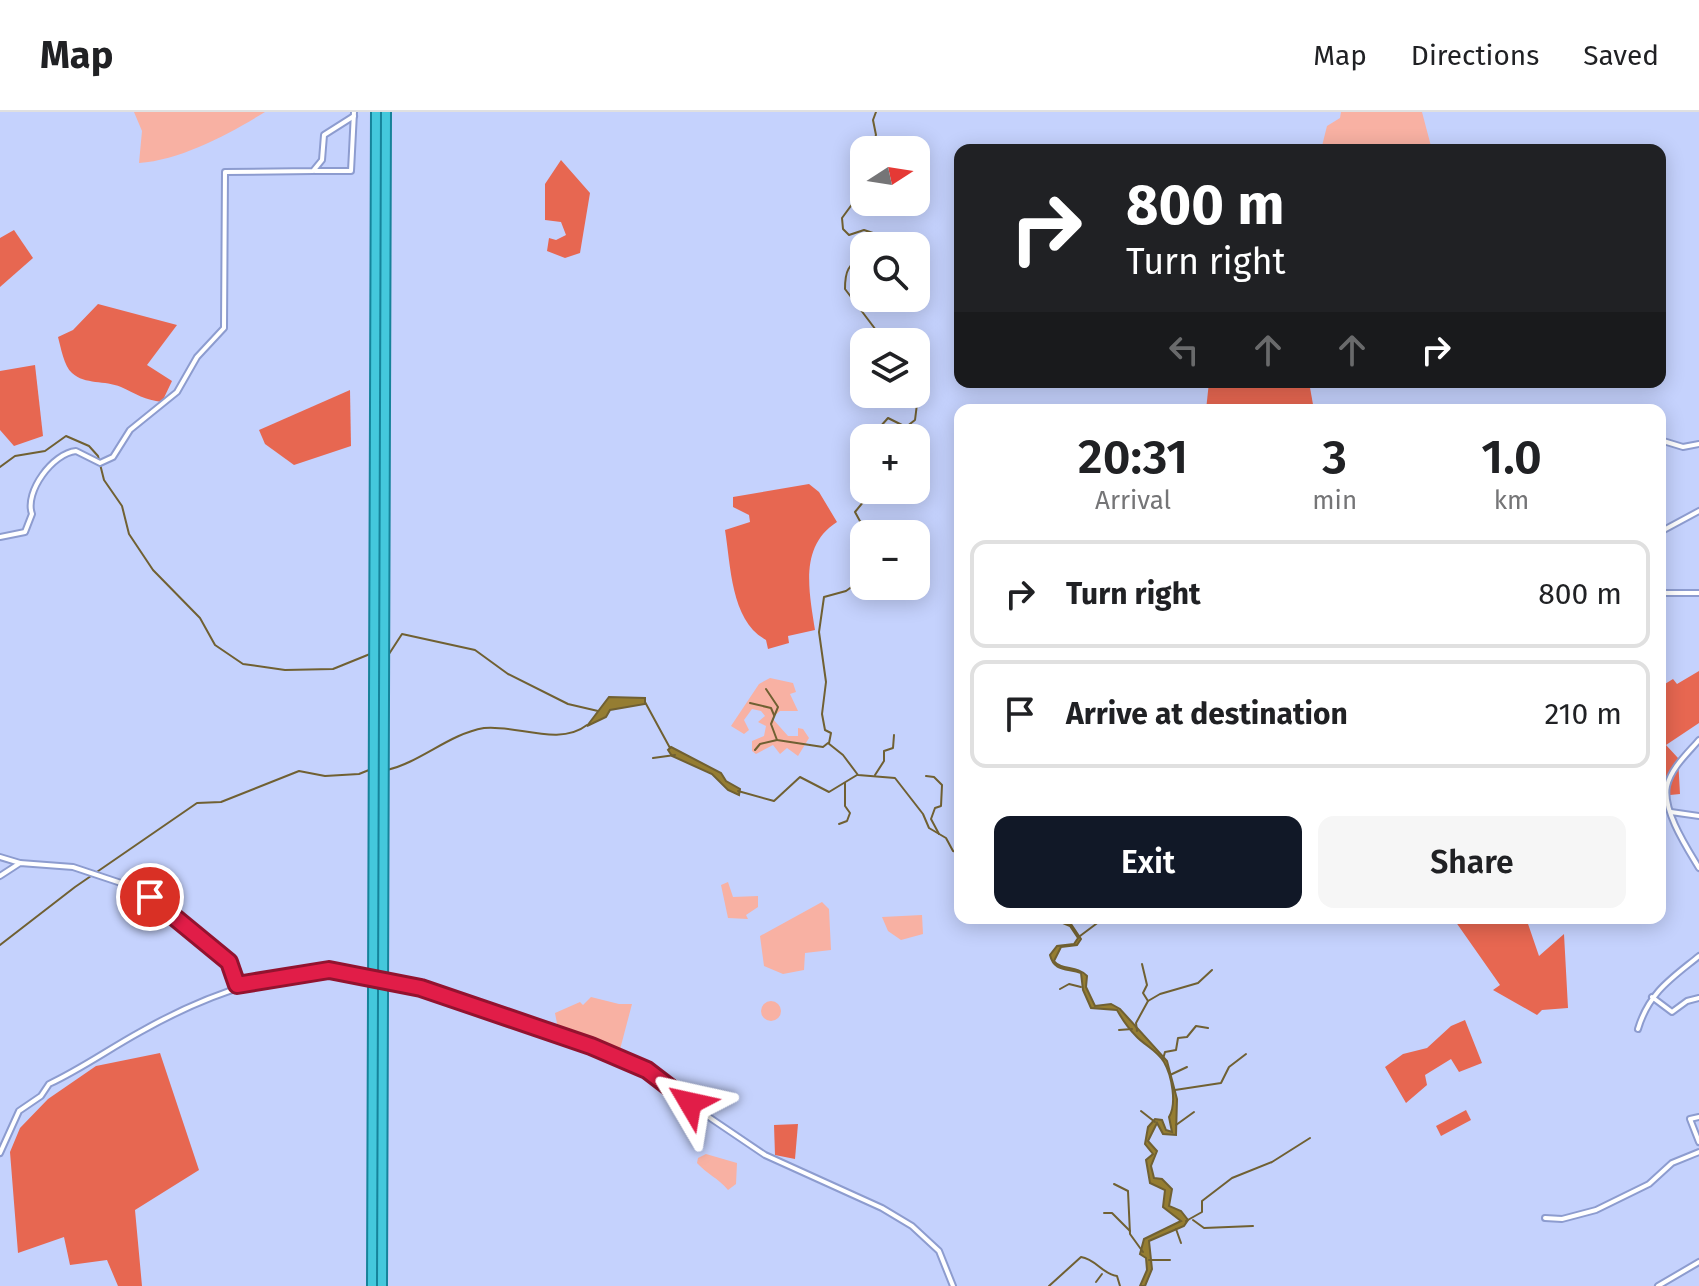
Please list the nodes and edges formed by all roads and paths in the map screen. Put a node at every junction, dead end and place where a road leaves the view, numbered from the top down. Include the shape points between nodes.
1 (376, 112) edge
2 (386, 112) edge
3 (354, 114) edge
4 (313, 171) junction
5 (1666, 442) edge
6 (1699, 444) edge
7 (1699, 511) edge
8 (1666, 529) edge
9 (0, 537) edge
10 (1666, 593) edge
11 (1699, 593) edge
12 (1699, 740) edge
13 (1671, 812) junction
14 (1699, 816) edge
15 (0, 857) edge
16 (20, 863) junction
17 (1699, 868) edge
18 (0, 876) edge
19 (1699, 956) edge
20 (372, 977) junction
21 (237, 985) junction
22 (1652, 997) junction
23 (1699, 998) edge
24 (1638, 1029) dead end
25 (1699, 1117) edge
26 (1699, 1142) edge
27 (1699, 1152) edge
28 (0, 1153) edge
29 (1545, 1218) dead end
30 (1699, 1262) edge
31 (372, 1286) edge
32 (382, 1286) edge
33 (953, 1286) edge
34 (1658, 1286) edge

1 - 20 highway
2 - 32 highway
3 - 4 street via 324,135 322,160
3 - 4 street via 351,171
4 - 9 street via 225,172 224,328 197,357 177,392 130,430 113,457 100,463 76,451 57,458 31,491 32,514 25,532
5 - 6 street via 1683,447
7 - 8 street
10 - 11 street
12 - 13 street via 1667,787
13 - 14 street
13 - 17 street
15 - 16 street
16 - 18 street
16 - 21 street via 84,869 150,897 229,962
19 - 22 street via 1675,971
20 - 21 street via 329,970
20 - 31 highway
20 - 33 street via 559,1034 647,1070 765,1155 912,1226 939,1251
21 - 28 street via 206,1003 180,1010 49,1084 19,1111
22 - 23 street via 1672,1012
22 - 24 street
25 - 26 street via 1690,1119
27 - 29 street via 1596,1210
30 - 34 street

